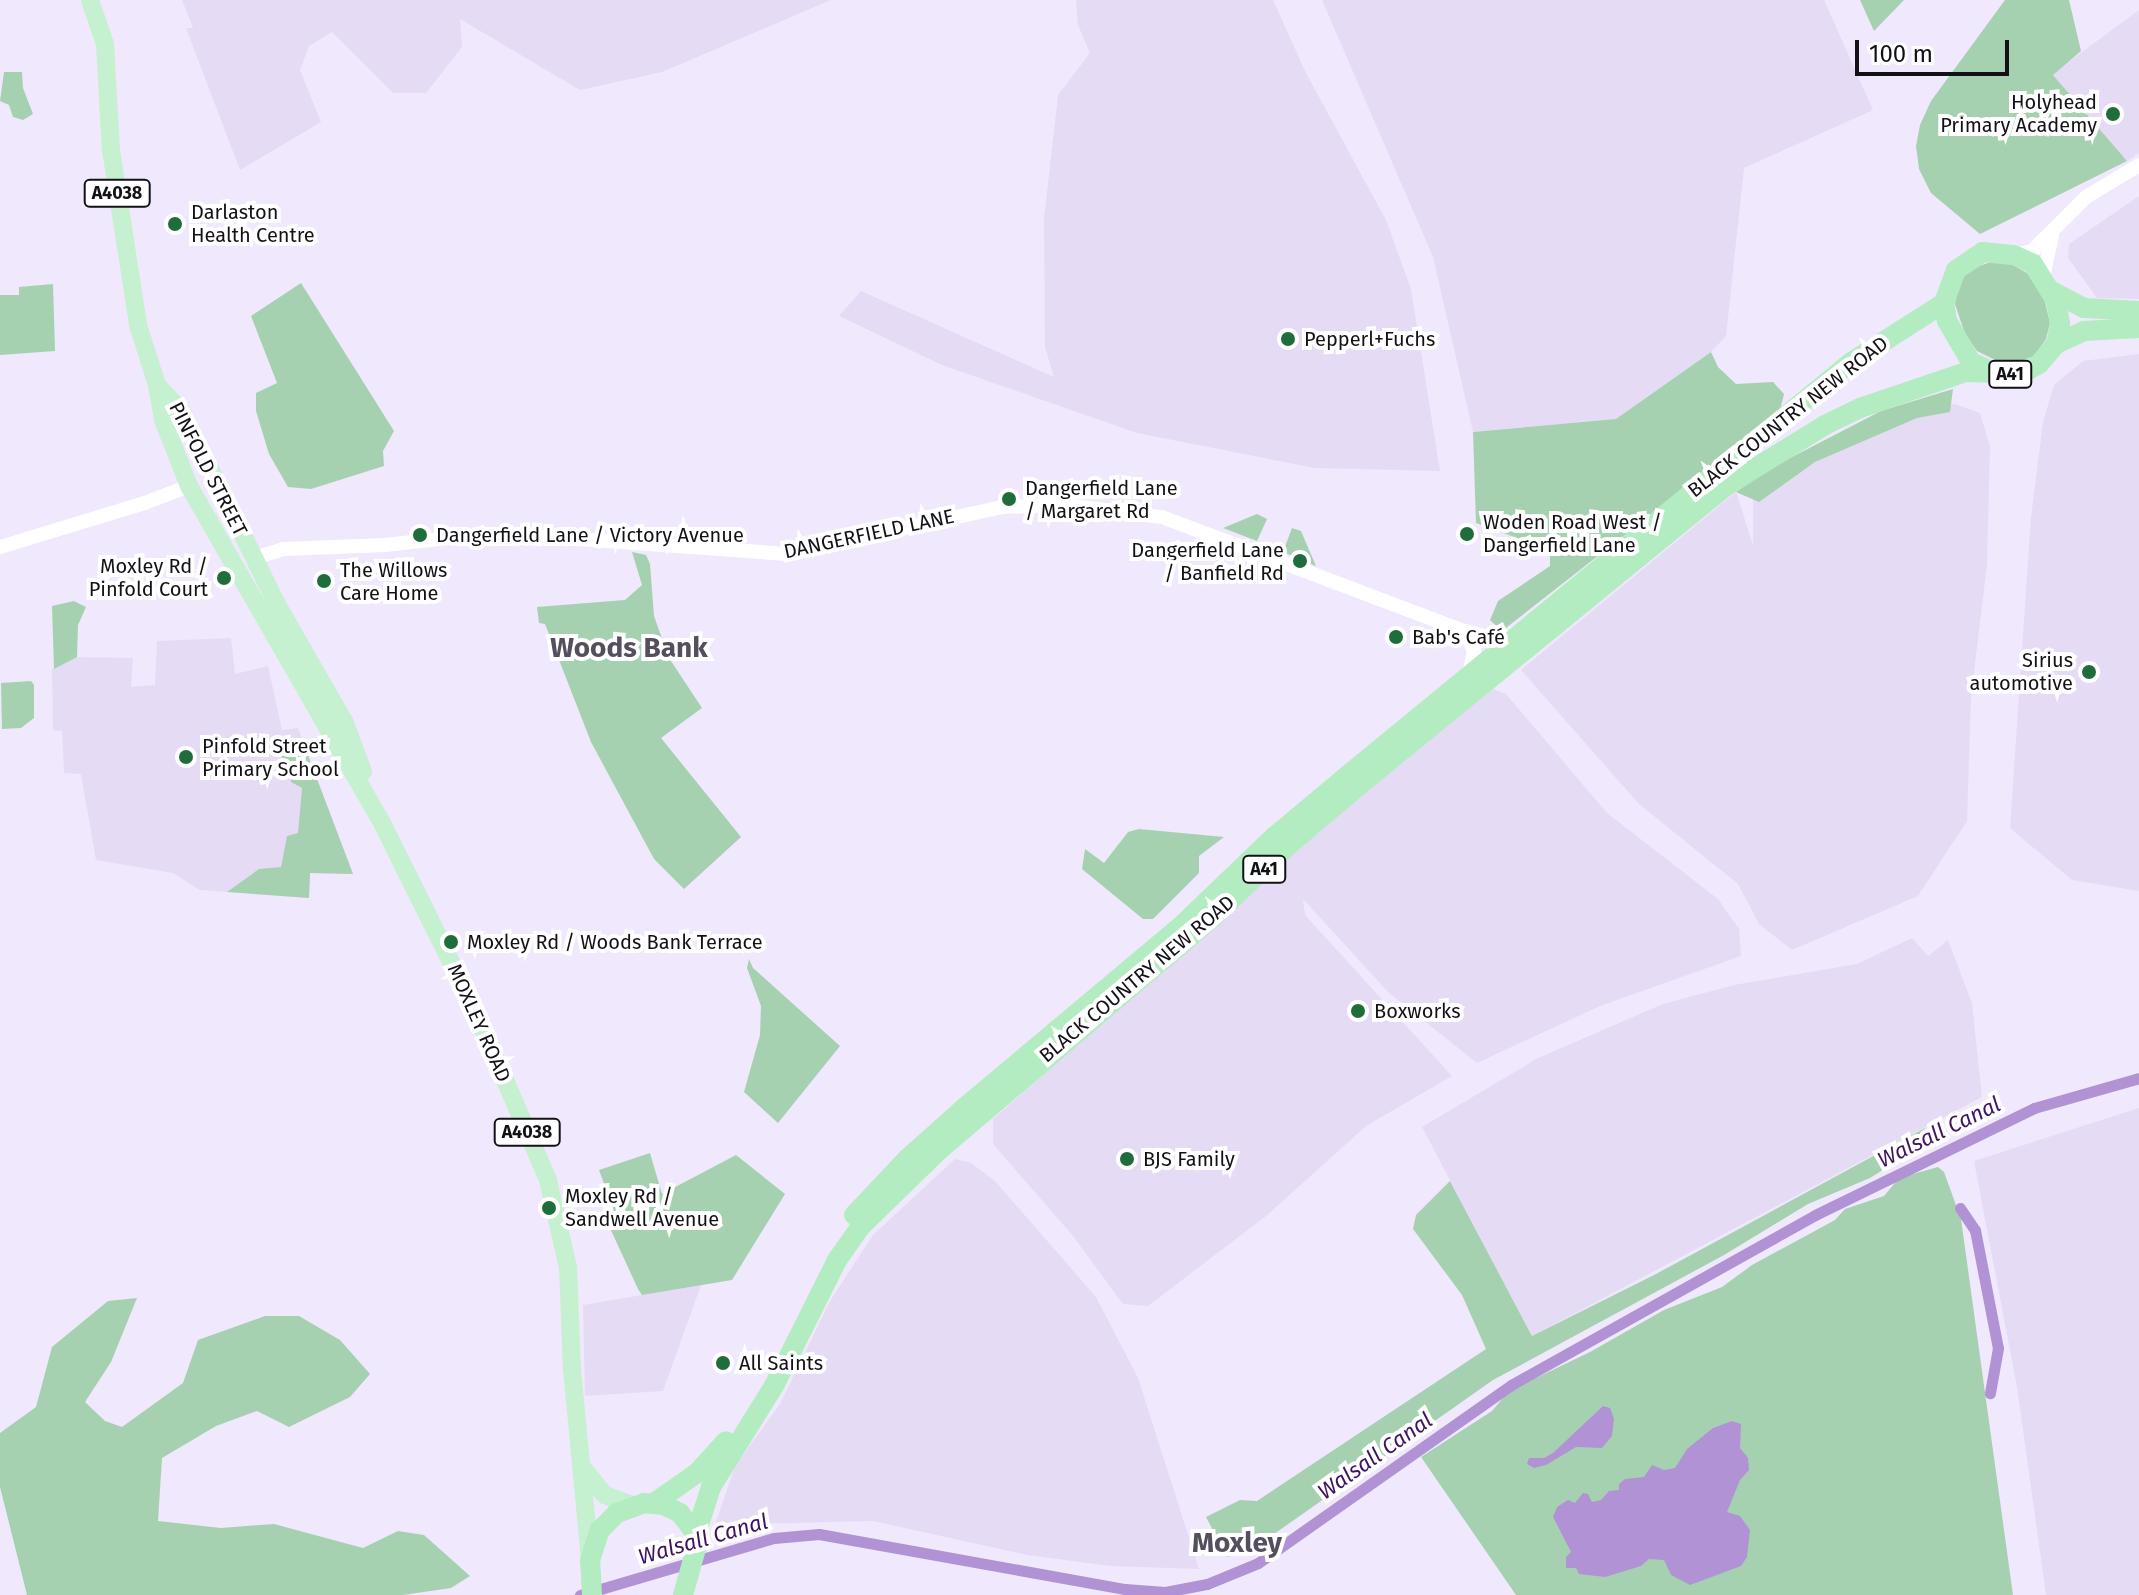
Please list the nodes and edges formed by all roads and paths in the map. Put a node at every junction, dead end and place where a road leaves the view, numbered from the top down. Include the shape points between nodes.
1 (90, 0) edge
2 (2139, 165) edge
3 (2062, 221) junction
4 (2014, 255) junction
5 (2047, 284) junction
6 (1944, 303) junction
7 (2139, 311) edge
8 (2139, 328) edge
9 (2056, 344) junction
10 (1989, 373) junction
11 (164, 391) junction
12 (201, 482) junction
13 (0, 547) edge
14 (246, 562) junction
15 (1464, 631) junction
16 (1509, 642) junction
17 (1469, 676) junction
18 (383, 825) junction
19 (580, 1464) junction
20 (654, 1503) junction
21 (632, 1505) junction
22 (696, 1540) junction
23 (591, 1577) edge
24 (684, 1589) edge

1 - 11 main road, PINFOLD STREET / A4038 via 105,44 113,170 138,325
2 - 3 street
3 - 4 street via 2032,251
3 - 5 street via 2046,251
4 - 5 highway via 2033,264
4 - 6 highway via 1974,256 1956,270
5 - 7 highway via 2084,308
5 - 9 highway, A41 via 2060,312
6 - 10 highway, A41 via 1964,354
6 - 16 highway, BLACK COUNTRY NEW ROAD / A41 via 1850,363
8 - 9 highway, A41 via 2084,331
9 - 10 highway, A41 via 2028,370
10 - 22 highway, BLACK COUNTRY NEW ROAD / A41 via 1966,372 1860,408 1726,486 1357,787 937,1152 861,1226 837,1260 775,1384 711,1487
11 - 12 main road, PINFOLD STREET / A4038
11 - 12 main road, PINFOLD STREET / A4038 via 163,420
12 - 13 street
12 - 14 main road, PINFOLD STREET / A4038
12 - 14 main road, PINFOLD STREET / A4038
14 - 15 street, DANGERFIELD LANE via 284,549 467,536 787,554 972,513 1065,505 1162,517
14 - 18 main road, MOXLEY ROAD / A4038 via 269,626
14 - 18 main road, MOXLEY ROAD / A4038 via 345,723
15 - 16 street, DANGERFIELD LANE
15 - 17 street via 1474,651
16 - 17 highway, BLACK COUNTRY NEW ROAD / A41
17 - 20 highway, BLACK COUNTRY NEW ROAD / A41 via 1275,836 1181,926 1049,1034 878,1188 826,1254 752,1402 727,1440 697,1473
18 - 19 main road, MOXLEY ROAD / A4038 via 470,999 548,1180 568,1267
19 - 21 main road via 605,1495
19 - 23 main road, MOXLEY ROAD / A4038
20 - 21 highway, A41
20 - 22 highway via 680,1513
21 - 23 highway via 600,1530
22 - 24 highway, A41

